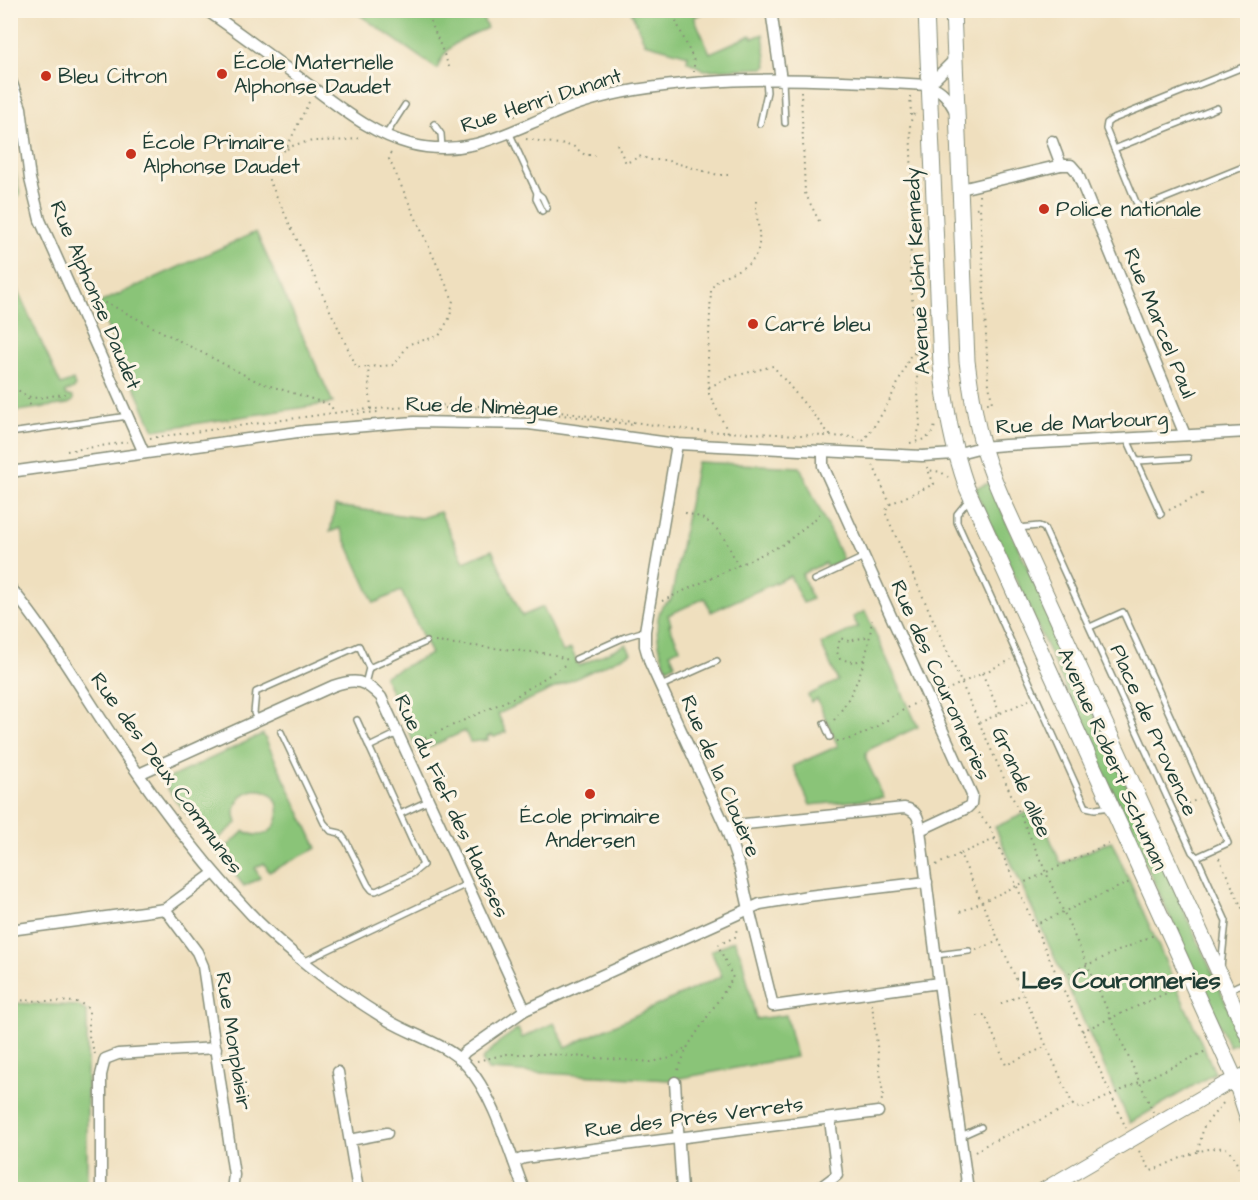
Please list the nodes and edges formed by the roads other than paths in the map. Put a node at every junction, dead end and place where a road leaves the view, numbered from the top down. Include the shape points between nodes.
1 (206, 10) edge
2 (771, 10) edge
3 (926, 10) edge
4 (953, 10) edge
5 (955, 59) junction
6 (1248, 65) edge
7 (10, 78) edge
8 (766, 80) junction
9 (782, 80) junction
10 (929, 85) junction
11 (405, 105) dead end
12 (1217, 108) dead end
13 (958, 116) junction
14 (785, 123) dead end
15 (434, 124) dead end
16 (760, 124) dead end
17 (510, 134) junction
18 (386, 136) junction
19 (1052, 141) dead end
20 (442, 147) junction
21 (1114, 149) junction
22 (1061, 165) junction
23 (1248, 165) edge
24 (961, 189) junction
25 (544, 210) dead end
26 (128, 417) junction
27 (1248, 432) edge
28 (10, 434) edge
29 (1185, 435) junction
30 (1127, 439) junction
31 (677, 444) junction
32 (982, 447) junction
33 (824, 451) junction
34 (144, 453) junction
35 (955, 454) junction
36 (1188, 458) dead end
37 (1138, 461) junction
38 (10, 472) edge
39 (971, 497) junction
40 (1161, 514) road end
41 (1016, 528) junction
42 (864, 557) junction
43 (815, 580) dead end
44 (10, 587) edge
45 (1090, 627) junction
46 (645, 631) junction
47 (426, 642) road end
48 (576, 659) dead end
49 (717, 660) dead end
50 (369, 668) junction
51 (365, 684) junction
52 (661, 686) junction
53 (357, 720) dead end
54 (257, 721) junction
55 (825, 726) road end
56 (280, 732) dead end
57 (398, 733) junction
58 (830, 737) road end
59 (369, 747) junction
60 (139, 774) junction
61 (429, 801) junction
62 (1111, 807) junction
63 (400, 814) junction
64 (726, 828) junction
65 (920, 830) junction
66 (1197, 857) junction
67 (214, 873) junction
68 (927, 882) junction
69 (468, 884) junction
70 (165, 909) junction
71 (749, 909) junction
72 (10, 930) edge
73 (969, 951) dead end
74 (936, 955) junction
75 (304, 962) junction
76 (1220, 974) junction
77 (1245, 982) edge
78 (939, 983) junction
79 (1227, 990) junction
80 (525, 1010) junction
81 (1248, 1036) edge
82 (216, 1048) junction
83 (462, 1056) junction
84 (338, 1072) dead end
85 (675, 1082) road end
86 (1237, 1084) edge
87 (1248, 1103) edge
88 (878, 1112) road end
89 (1248, 1119) edge
90 (830, 1120) junction
91 (981, 1127) dead end
92 (387, 1133) dead end
93 (966, 1134) junction
94 (678, 1138) junction
95 (350, 1140) junction
96 (514, 1162) junction
97 (101, 1190) edge
98 (232, 1190) edge
99 (358, 1190) edge
100 (524, 1190) edge
101 (682, 1190) edge
102 (817, 1190) edge
103 (968, 1190) edge
104 (1044, 1190) edge

1 - 18 street, Rue Henri Dunant via 353,118
2 - 9 street
3 - 10 main road, Avenue John Kennedy
4 - 5 main road
5 - 10 street
5 - 13 main road
6 - 21 lane via 1111,120 1106,129
7 - 26 street, Rue Alphonse Daudet via 21,108 40,220
8 - 9 street, Rue Henri Dunant
8 - 16 lane
8 - 17 street, Rue Henri Dunant via 609,95 553,113
9 - 10 street, Rue Henri Dunant
9 - 14 lane
10 - 13 street via 947,96
10 - 35 main road, Avenue John Kennedy via 941,365
11 - 18 lane
12 - 21 lane
13 - 24 main road
15 - 20 lane via 441,134
17 - 20 street, Rue Henri Dunant via 476,145
17 - 25 lane
18 - 20 street, Rue Henri Dunant via 413,145
19 - 22 street
21 - 23 lane via 1140,207
22 - 24 street
22 - 29 street, Rue Marcel Paul via 1071,165 1077,172
24 - 32 main road via 967,361
26 - 28 lane
26 - 34 street, Rue Alphonse Daudet
27 - 29 street, Rue de Marbourg
29 - 30 street, Rue de Marbourg
30 - 32 street, Rue de Marbourg
30 - 37 lane
31 - 33 street, Rue de Nimègue
31 - 34 street, Rue de Nimègue via 529,424 437,422 305,431
31 - 46 street, Rue de la Clouère
32 - 35 street, Rue de Marbourg
32 - 41 main road, Avenue Robert Schuman
33 - 35 street, Rue de Nimègue
33 - 42 street, Rue des Couronneries via 823,466
34 - 38 street, Rue de Nimègue
35 - 39 main road, Avenue Robert Schuman
36 - 37 lane
37 - 40 lane
39 - 62 main road, Avenue Robert Schuman
39 - 62 lane via 957,514 957,522 1036,697 1086,807
41 - 45 lane, Place de Provence via 1044,528
41 - 76 main road, Avenue Robert Schuman
42 - 43 lane
42 - 65 street, Rue des Couronneries via 972,795 971,804 962,812
44 - 60 street, Rue des Deux Communes
45 - 66 lane, Place de Provence
45 - 66 lane via 1123,612 1228,843
46 - 48 lane
46 - 52 street, Rue de la Clouère via 645,646
47 - 50 lane
49 - 52 lane
50 - 51 lane
50 - 54 lane via 359,646 256,692
51 - 54 street, Rue du Fief des Hausses via 344,682
51 - 57 street, Rue du Fief des Hausses via 381,697
52 - 64 street, Rue de la Clouère
53 - 59 lane
54 - 60 street, Rue du Fief des Hausses
55 - 58 lane
56 - 63 lane via 324,823 346,841 372,890 412,874 423,865
57 - 59 lane
57 - 61 street, Rue du Fief des Hausses
59 - 63 lane
60 - 67 street, Rue des Deux Communes
61 - 63 lane
61 - 69 street, Rue du Fief des Hausses
62 - 86 main road, Avenue Robert Schuman
64 - 65 street via 904,808 916,814
64 - 71 street, Rue de la Clouère
65 - 68 street
66 - 76 lane, Place de Provence via 1226,921
67 - 70 street
67 - 75 street, Rue des Deux Communes via 265,929
68 - 71 street via 808,896
68 - 74 street
69 - 75 lane
69 - 80 street, Rue du Fief des Hausses
70 - 72 street
70 - 82 street, Rue Monplaisir via 201,959
71 - 78 street, Rue de la Clouère via 773,1006
71 - 80 street
73 - 74 lane
74 - 78 street
75 - 83 street, Rue des Deux Communes via 393,1023
76 - 79 main road, Avenue Robert Schuman
77 - 79 lane
78 - 93 street
79 - 81 main road, Avenue Robert Schuman
80 - 83 street
82 - 97 street via 118,1054 104,1062
82 - 98 street, Rue Monplaisir via 234,1174
83 - 96 street, Rue des Deux Communes via 483,1088
84 - 95 street
85 - 94 street
86 - 87 main road
86 - 89 main road
86 - 104 main road via 1158,1123
88 - 90 street, Rue des Prés Verrets
90 - 94 street, Rue des Prés Verrets
90 - 102 street via 837,1175
91 - 93 lane
92 - 95 street
93 - 103 street
94 - 96 street, Rue des Prés Verrets
94 - 101 street
95 - 99 street
96 - 100 street, Rue des Deux Communes

